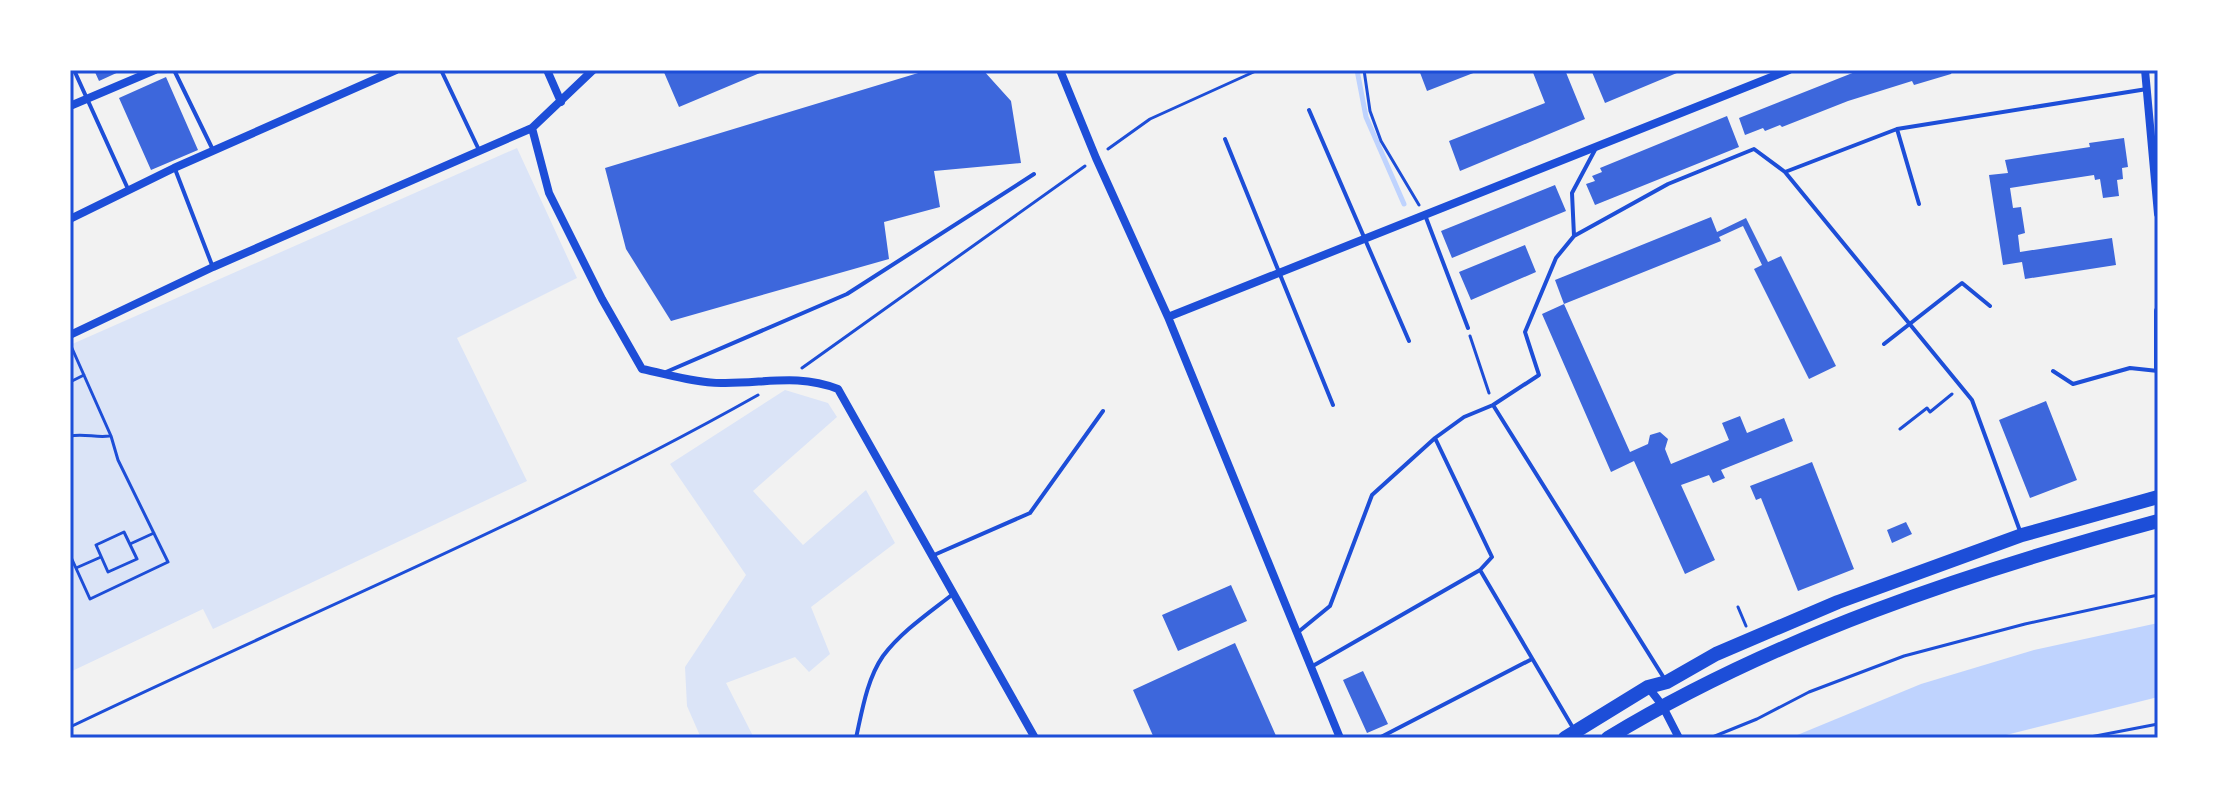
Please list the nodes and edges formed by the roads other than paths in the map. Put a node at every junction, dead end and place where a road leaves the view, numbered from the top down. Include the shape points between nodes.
1 (74, 70) edge
2 (155, 70) edge
3 (174, 70) edge
4 (396, 70) edge
5 (441, 70) edge
6 (547, 70) edge
7 (593, 70) edge
8 (1060, 70) edge
9 (1789, 70) edge
10 (2145, 70) edge
11 (2147, 89) junction
12 (87, 98) junction
13 (561, 102) junction
14 (70, 106) edge
15 (1309, 110) dead end
16 (2154, 111) edge
17 (532, 128) junction
18 (1897, 129) junction
19 (1225, 139) dead end
20 (1597, 146) junction
21 (479, 150) junction
22 (213, 151) junction
23 (174, 168) junction
24 (1785, 172) junction
25 (1034, 174) dead end
26 (129, 191) junction
27 (1919, 204) dead end
28 (2158, 214) edge
29 (1421, 216) junction
30 (70, 219) edge
31 (1574, 236) junction
32 (1365, 239) junction
33 (213, 267) junction
34 (1279, 273) junction
35 (1990, 306) dead end
36 (2158, 311) edge
37 (1168, 317) junction
38 (1909, 325) junction
39 (1468, 328) road end
40 (70, 335) edge
41 (1409, 341) dead end
42 (1884, 344) dead end
43 (2158, 369) edge
44 (2053, 371) dead end
45 (664, 373) junction
46 (1333, 405) dead end
47 (1493, 405) junction
48 (1103, 411) dead end
49 (1435, 438) junction
50 (2158, 497) edge
51 (2158, 521) edge
52 (2024, 540) junction
53 (932, 556) junction
54 (1480, 570) junction
55 (953, 594) junction
56 (1297, 633) junction
57 (1532, 659) junction
58 (1311, 667) junction
59 (1667, 682) junction
60 (1648, 687) junction
61 (1678, 700) junction
62 (1662, 705) junction
63 (1573, 736) edge
64 (856, 738) edge
65 (1035, 738) edge
66 (1340, 738) edge
67 (1379, 738) edge
68 (1608, 738) edge
69 (1679, 738) edge

1 - 12 lane
2 - 12 street
3 - 22 lane
4 - 22 street
5 - 21 lane
6 - 13 street
7 - 13 street
8 - 37 street
9 - 20 street
10 - 11 street
11 - 16 street
11 - 18 lane
12 - 14 street
12 - 26 lane
13 - 17 street
15 - 32 lane
16 - 28 street
17 - 21 street
17 - 45 street via 549,193 602,299 642,369
18 - 24 lane
18 - 27 lane
19 - 34 lane
20 - 29 street
20 - 31 lane via 1572,193
21 - 33 street
22 - 23 street
23 - 26 street
23 - 33 lane
24 - 31 lane via 1754,149 1668,184
24 - 38 lane
25 - 45 lane via 847,294
26 - 30 street
29 - 32 street
29 - 39 lane
31 - 47 lane via 1556,258 1525,332 1539,375
32 - 34 street
32 - 41 lane
33 - 40 street
34 - 37 street
34 - 46 lane
35 - 38 lane via 1962,283
36 - 43 street
37 - 56 street
38 - 42 lane
38 - 52 lane via 1972,400
43 - 44 lane via 2130,368 2073,384
45 - 53 street via 719,383 816,380 838,389
47 - 49 lane
47 - 59 lane
48 - 53 lane via 1030,513
49 - 54 lane via 1492,557
49 - 56 lane via 1372,495 1330,606
50 - 52 main road
51 - 61 main road via 2030,556 1847,622
52 - 59 main road via 1838,602 1716,654
53 - 55 street
54 - 57 lane
54 - 58 lane
55 - 64 lane via 882,657 863,702
55 - 65 street
56 - 58 street
57 - 63 lane
57 - 67 lane
58 - 66 street
59 - 60 main road
59 - 61 lane
60 - 62 street
60 - 63 main road
61 - 62 main road
62 - 68 main road
62 - 69 street

